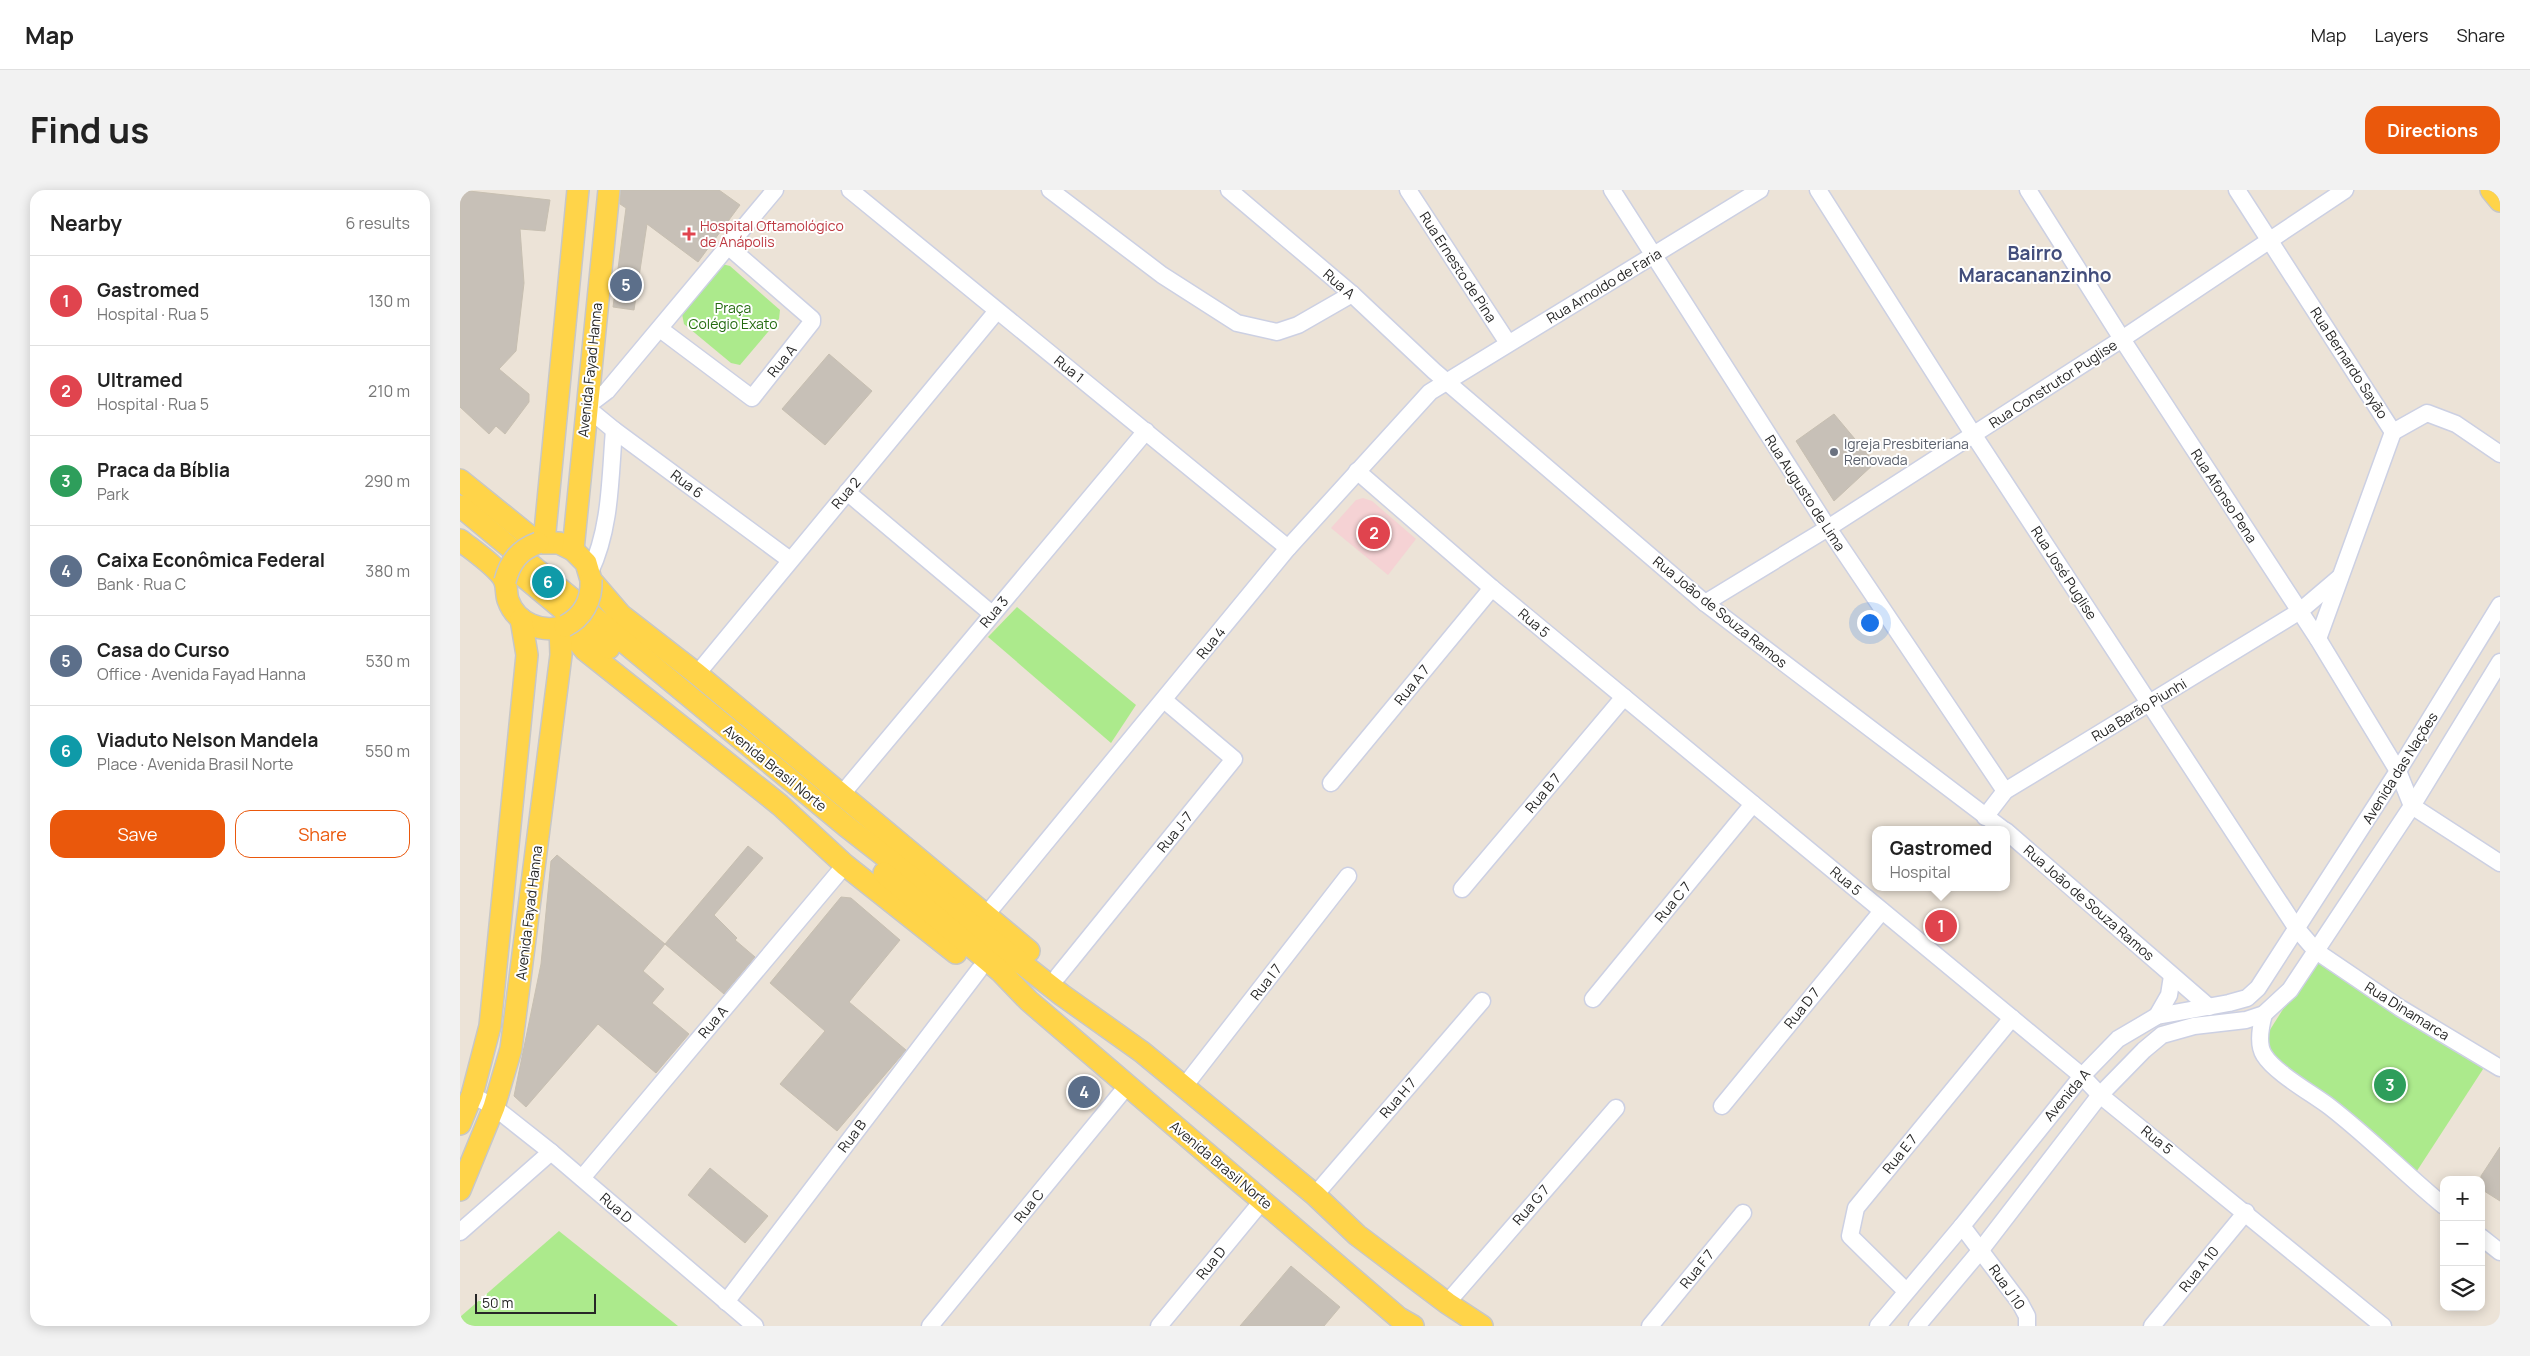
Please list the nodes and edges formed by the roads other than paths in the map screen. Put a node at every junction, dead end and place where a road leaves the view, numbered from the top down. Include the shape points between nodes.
1 (578, 190) edge
2 (608, 190) edge
3 (775, 190) edge
4 (850, 190) edge
5 (1050, 190) edge
6 (1229, 190) edge
7 (1408, 190) edge
8 (1612, 190) edge
9 (1760, 190) edge
10 (1818, 190) edge
11 (2028, 190) edge
12 (2237, 190) edge
13 (2345, 190) edge
14 (2490, 190) edge
15 (2500, 201) edge
16 (2270, 241) junction
17 (729, 247) junction
18 (1654, 257) junction
19 (1352, 294) junction
20 (996, 312) junction
21 (660, 329) junction
22 (2122, 339) junction
23 (1508, 343) junction
24 (1447, 381) junction
25 (586, 407) junction
26 (614, 430) junction
27 (1146, 431) junction
28 (2393, 432) junction
29 (1973, 434) junction
30 (2500, 454) edge
31 (1357, 471) junction
32 (460, 480) edge
33 (847, 492) junction
34 (460, 506) edge
35 (460, 521) edge
36 (1828, 528) junction
37 (460, 540) edge
38 (541, 542) junction
39 (1288, 548) junction
40 (573, 550) junction
41 (790, 560) junction
42 (591, 576) junction
43 (2341, 577) junction
44 (505, 581) junction
45 (1492, 588) junction
46 (1705, 603) junction
47 (2500, 605) edge
48 (2300, 612) junction
49 (992, 614) junction
50 (521, 619) junction
51 (562, 626) junction
52 (2318, 639) junction
53 (2500, 662) edge
54 (697, 674) junction
55 (1624, 698) junction
56 (1164, 700) junction
57 (2149, 704) junction
58 (2398, 771) junction
59 (1332, 783) dead end
60 (2005, 791) junction
61 (842, 794) junction
62 (1753, 804) junction
63 (2412, 806) junction
64 (1985, 817) junction
65 (1998, 826) edge
66 (2010, 835) edge
67 (2500, 863) edge
68 (845, 865) junction
69 (1348, 876) dead end
70 (1462, 889) dead end
71 (1882, 911) junction
72 (986, 915) junction
73 (2298, 929) junction
74 (2316, 951) junction
75 (979, 970) junction
76 (1058, 976) junction
77 (2172, 976) junction
78 (1593, 999) dead end
79 (1029, 1001) junction
80 (1482, 1001) dead end
81 (2209, 1006) junction
82 (2264, 1014) junction
83 (2156, 1016) junction
84 (2012, 1018) junction
85 (1098, 1020) junction
86 (2500, 1068) edge
87 (2082, 1076) junction
88 (1127, 1086) junction
89 (1183, 1088) junction
90 (2100, 1094) junction
91 (472, 1095) junction
92 (1722, 1106) dead end
93 (494, 1107) junction
94 (1616, 1108) dead end
95 (460, 1124) edge
96 (551, 1152) junction
97 (582, 1178) junction
98 (460, 1190) edge
99 (1315, 1196) junction
100 (1263, 1200) junction
101 (2440, 1202) edge
102 (2246, 1212) junction
103 (1743, 1213) dead end
104 (1962, 1226) junction
105 (460, 1232) edge
106 (2485, 1239) edge
107 (1980, 1251) junction
108 (2500, 1252) edge
109 (1906, 1291) junction
110 (726, 1302) junction
111 (1447, 1303) junction
112 (1401, 1323) edge
113 (2376, 1324) edge
114 (755, 1326) edge
115 (930, 1326) edge
116 (1159, 1326) edge
117 (1482, 1326) edge
118 (1650, 1326) edge
119 (1878, 1326) edge
120 (1917, 1326) edge
121 (2027, 1326) edge
122 (2152, 1326) edge

1 - 38 main road
2 - 25 main road, Avenida Fayad Hanna
3 - 17 street
4 - 20 street, Rua 1
5 - 19 street via 1162,275 1237,323 1277,332 1298,325
6 - 19 street, Rua A
7 - 23 street, Rua Ernesto de Pina
8 - 18 street, Rua Augusto de Lima
9 - 18 street, Rua Arnoldo de Faria
10 - 29 street, Rua José Puglise
11 - 22 street, Rua Afonso Pena
12 - 16 street, Rua Bernardo Sayão
13 - 16 street, Rua Construtor Puglise
14 - 15 main road
16 - 22 street, Rua Construtor Puglise
16 - 28 street, Rua Bernardo Sayão
17 - 21 street
17 - 21 street, Rua A via 812,319 752,398
18 - 23 street, Rua Arnoldo de Faria
18 - 36 street, Rua Augusto de Lima
19 - 24 street, Rua A
20 - 27 street, Rua 1
20 - 33 street, Rua 2
21 - 25 street via 607,391
22 - 29 street, Rua Construtor Puglise
22 - 48 street, Rua Afonso Pena
23 - 24 street, Rua Arnoldo de Faria
24 - 31 street, Rua 4 via 1430,392
24 - 46 street, Rua João de Souza Ramos
25 - 26 street, Rua 6
25 - 40 main road, Avenida Fayad Hanna
26 - 41 street, Rua 6
26 - 42 street via 605,528
27 - 39 street, Rua 1
27 - 49 street, Rua 3
28 - 30 street via 2428,414 2456,424
28 - 43 street, Rua Bernardo Sayão
29 - 36 street, Rua Construtor Puglise
29 - 57 street, Rua José Puglise
31 - 39 street, Rua 4
31 - 45 street, Rua 5
32 - 38 main road
33 - 41 street, Rua 2
33 - 49 street
34 - 85 main road, Avenida Brasil Norte via 846,826
35 - 79 main road, Avenida Brasil Norte via 562,610 846,841 1000,971
36 - 46 street, Rua Construtor Puglise
36 - 60 street, Rua Augusto de Lima
37 - 44 main road
38 - 40 main road via 559,543
38 - 44 main road, bridge via 517,555
39 - 56 street, Rua 4
40 - 42 main road via 586,563
41 - 54 street, Rua 2
42 - 51 main road, bridge via 586,607 576,619
42 - 54 main road, Avenida Brasil Norte via 622,615
43 - 48 street, Rua Bernardo Sayão
43 - 52 street, Rua Bernardo Sayão
44 - 50 main road via 508,602
45 - 55 street, Rua 5
45 - 59 street, Rua A 7
46 - 64 street, Rua João de Souza Ramos
47 - 58 street, Avenida das Nações
48 - 52 street, Rua Afonso Pena
48 - 57 street, Rua Barão Piunhi
49 - 61 street, Rua 3
50 - 51 main road via 540,628
50 - 91 main road, Avenida Fayad Hanna via 527,654 490,1026
51 - 68 main road, Avenida Brasil Norte via 585,650 780,805
51 - 93 main road, Avenida Fayad Hanna via 511,1049
52 - 58 street, Rua Afonso Pena
53 - 63 street, Avenida das Nações
54 - 61 main road, Avenida Brasil Norte
55 - 62 street, Rua 5
55 - 70 street, Rua B 7
56 - 72 street, Rua 4
56 - 76 street, Rua J-7 via 1234,759
57 - 60 street, Rua Barão Piunhi
57 - 73 street, Rua José Puglise
58 - 63 street, Rua Afonso Pena
58 - 73 street, Avenida das Nações
60 - 64 street, Rua Barão Piunhi
61 - 72 main road, Avenida Brasil Norte
62 - 71 street, Rua 5
62 - 78 street, Rua C 7
63 - 67 street
63 - 74 street, Avenida das Nações
64 - 65 street, Rua João de Souza Ramos
66 - 77 street, Rua João de Souza Ramos
68 - 75 main road, Avenida Brasil Norte
68 - 97 street, Rua A
69 - 89 street, Rua I 7
71 - 84 street, Rua 5
71 - 92 street, Rua D 7
72 - 76 main road, Avenida Brasil Norte
73 - 74 street, Rua José Puglise
73 - 81 street, Avenida A via 2258,988 2247,998
74 - 82 street, Avenida A via 2290,990
74 - 86 street, Rua Dinamarca via 2400,1008
75 - 79 main road, Avenida Brasil Norte
75 - 110 street, Rua B
76 - 85 main road, Avenida Brasil Norte
77 - 81 street, Rua João de Souza Ramos
77 - 83 street via 2169,995
79 - 88 main road, Avenida Brasil Norte
80 - 99 street, Rua H 7
81 - 83 street, Avenida A
82 - 90 street, Avenida A via 2162,1035
82 - 101 street via 2263,1052 2274,1066 2332,1108
83 - 87 street, Avenida A via 2118,1039
84 - 87 street, Rua 5
84 - 109 street, Rua E 7 via 1856,1208 1850,1236
85 - 89 main road, Avenida Brasil Norte
87 - 90 street, Rua 5
87 - 104 street, Avenida A
88 - 100 main road, Avenida Brasil Norte
88 - 115 street, Rua C
89 - 99 main road, Avenida Brasil Norte
90 - 102 street, Rua 5
90 - 107 street, Avenida A
91 - 93 street, Rua D
91 - 95 main road, Avenida Fayad Hanna
93 - 96 street, Rua D
93 - 98 main road, Avenida Fayad Hanna
94 - 111 street, Rua G 7
96 - 97 street, Rua D
96 - 105 street
97 - 110 street, Rua D
99 - 111 main road, Avenida Brasil Norte via 1358,1235
100 - 112 main road, Avenida Brasil Norte
100 - 116 street, Rua D
102 - 113 street, Rua 5
102 - 122 street, Rua A 10
103 - 118 street, Rua F 7
104 - 107 street, Rua J 10
104 - 109 street, Avenida A
106 - 108 street
107 - 120 street, Avenida A
107 - 121 street, Rua J 10 via 2020,1303 2027,1316
109 - 119 street, Avenida A
110 - 114 street, Rua D
111 - 117 main road, Avenida Brasil Norte

